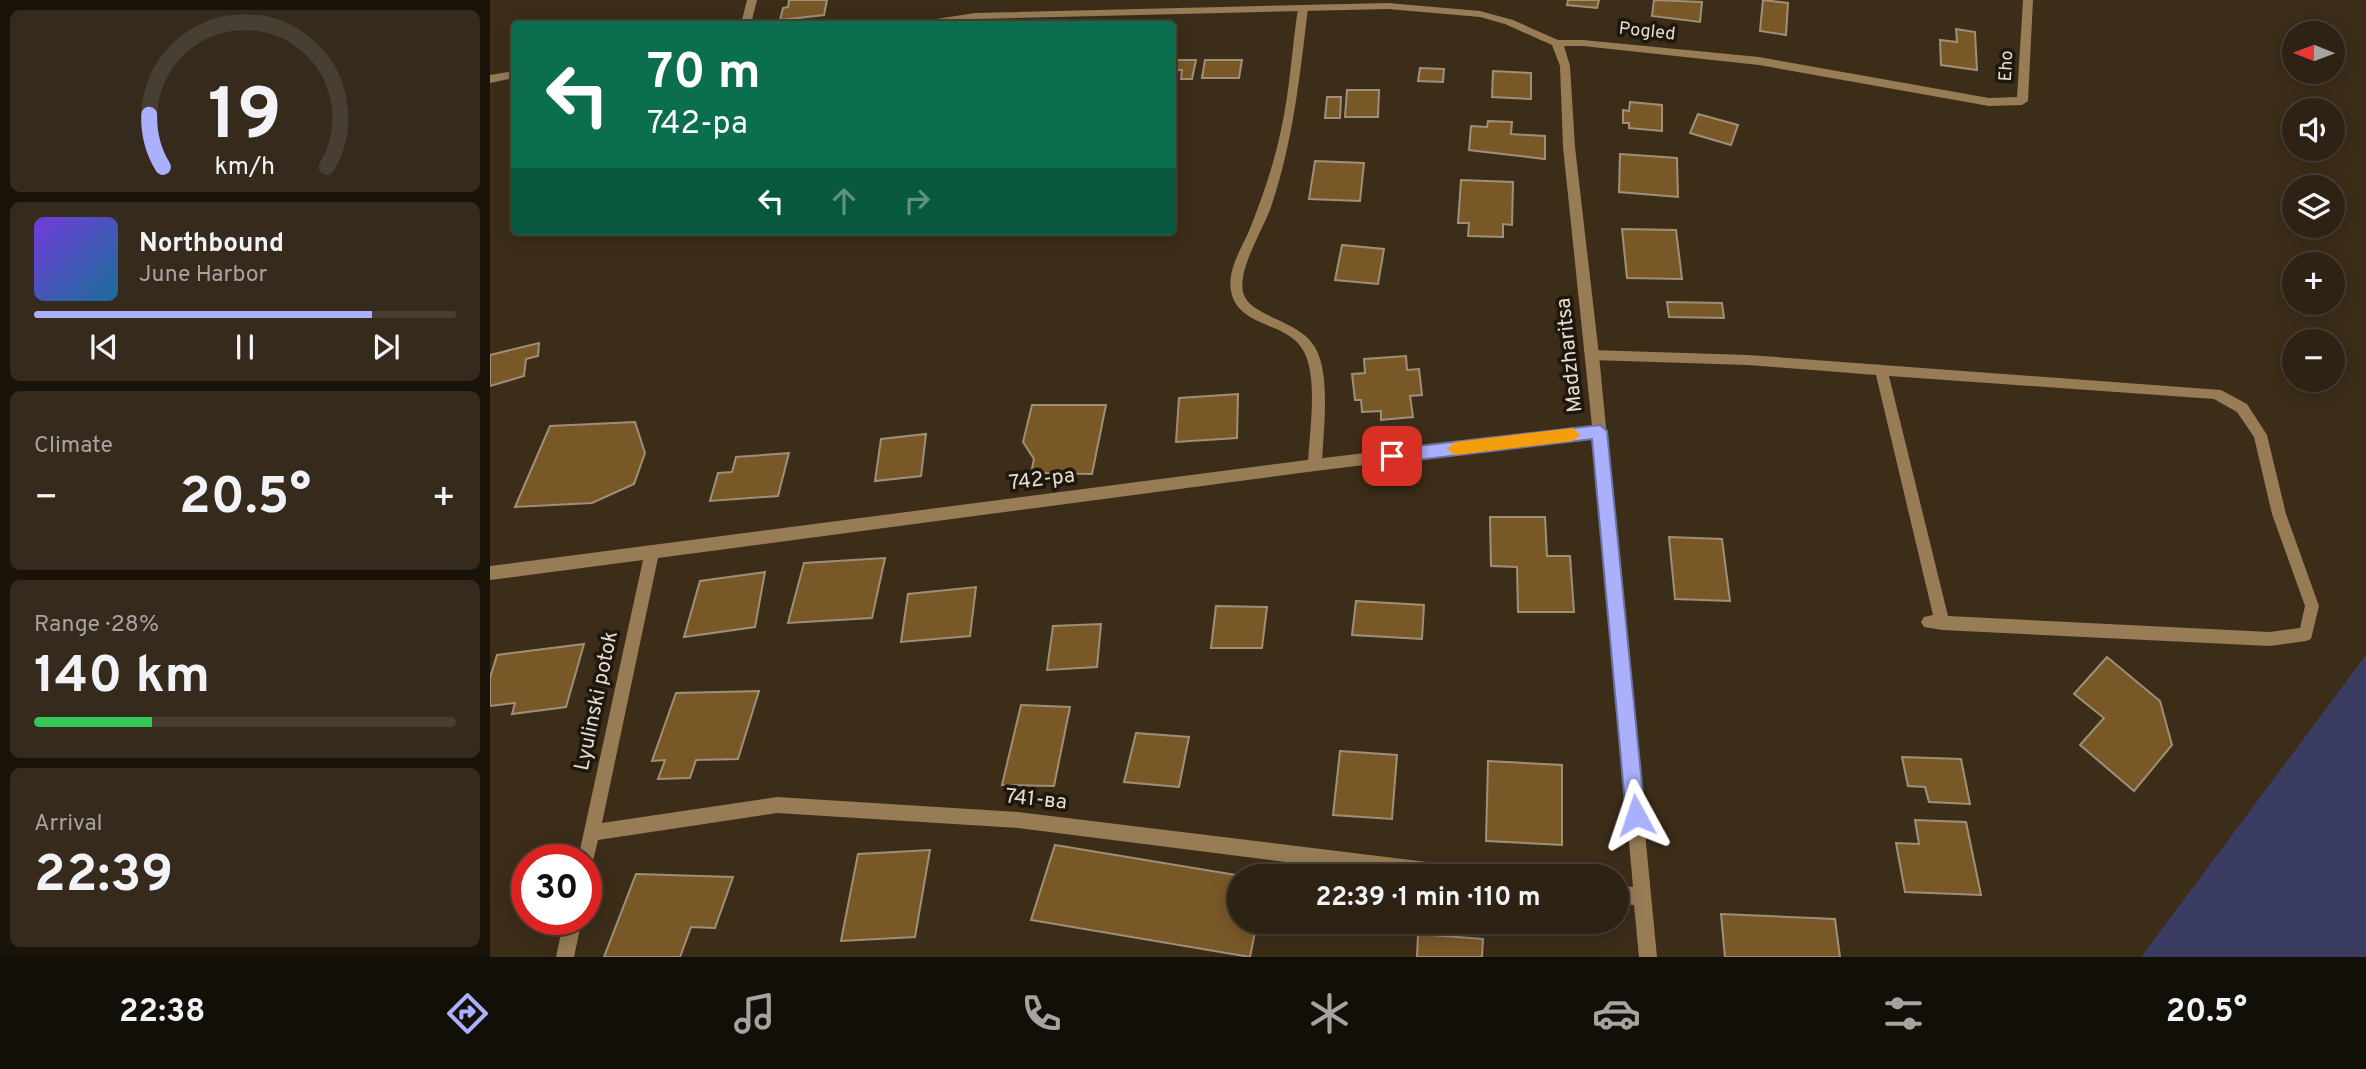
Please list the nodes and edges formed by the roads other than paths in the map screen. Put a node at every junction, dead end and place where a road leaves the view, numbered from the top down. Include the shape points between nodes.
1 (752, 0) edge
2 (2028, 0) edge
3 (1303, 8) junction
4 (747, 21) edge
5 (941, 21) edge
6 (1557, 43) junction
7 (511, 76) edge
8 (490, 79) edge
9 (1989, 102) joint
10 (1592, 355) junction
11 (1881, 370) junction
12 (1600, 431) junction
13 (1315, 465) junction
14 (652, 552) junction
15 (490, 573) edge
16 (591, 833) junction
17 (589, 844) edge
18 (1372, 864) edge
19 (1629, 895) edge
20 (1643, 897) junction
21 (570, 935) edge
22 (565, 957) edge
23 (1648, 957) edge

1 - 4 street
2 - 9 street, Eho via 2022,102
3 - 5 street, Pogled via 975,16
3 - 6 street, Pogled via 1388,6 1480,14
3 - 13 street via 1287,129 1265,206 1236,277 1235,297 1244,308 1290,331 1309,348 1315,365
6 - 9 street, Pogled via 1759,61
6 - 10 street, Madzharitsa via 1565,66 1569,147
7 - 8 street
10 - 11 street
10 - 12 street, Madzharitsa
11 - 11 street via 1936,623 2270,639 2306,634 2312,606 2279,513 2260,435 2242,408 2216,394
12 - 13 street, 742-ра
12 - 20 street, Madzharitsa
13 - 14 street, 742-ра
14 - 15 street, 742-ра
14 - 16 street, Lyulinski potok
16 - 17 street, Lyulinski potok
16 - 18 street, 741-ва via 777,805 1018,820
19 - 20 street
20 - 23 street, Madzharitsa
21 - 22 street

